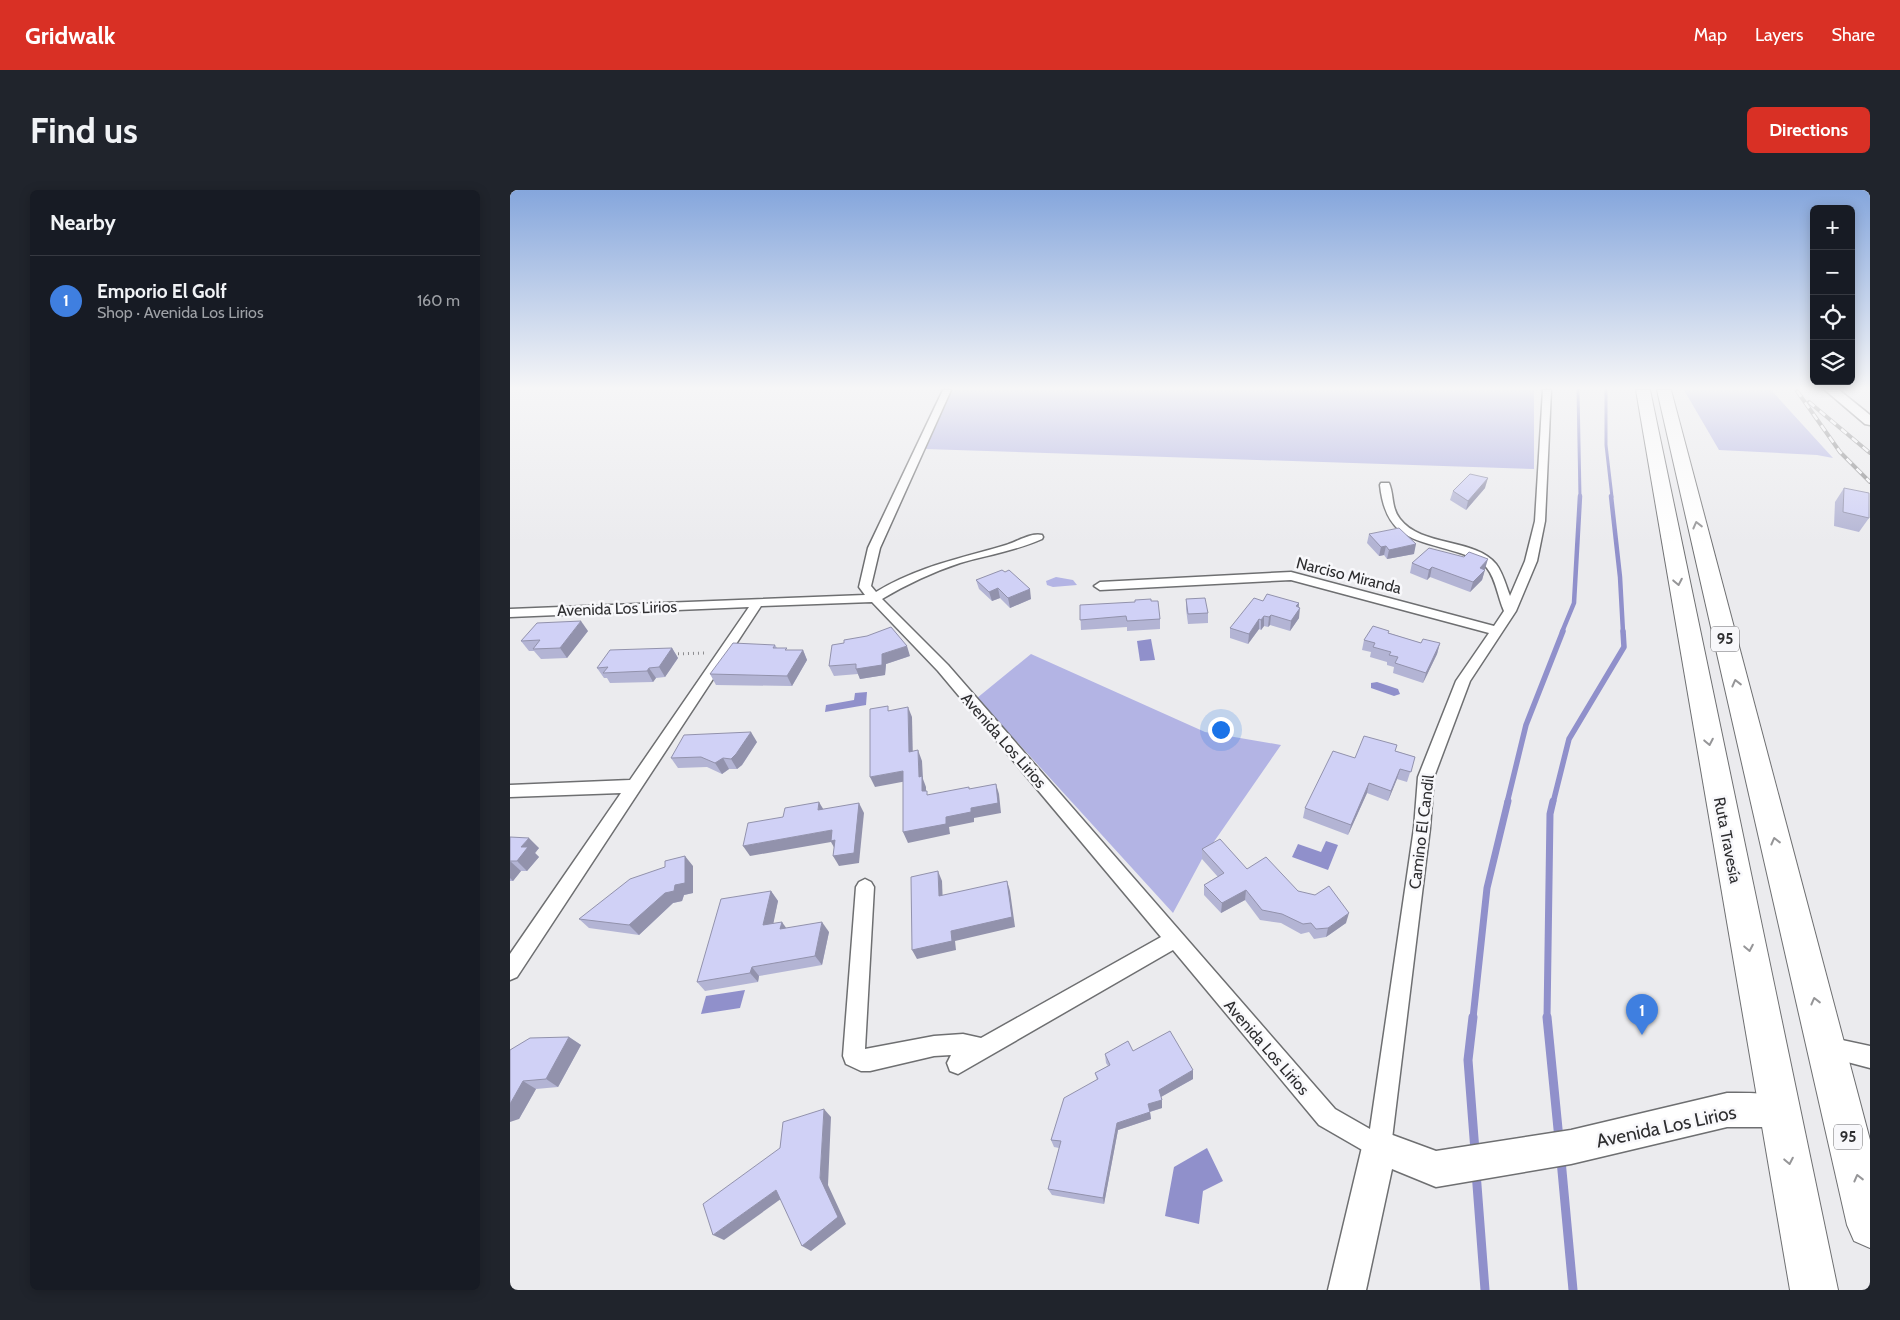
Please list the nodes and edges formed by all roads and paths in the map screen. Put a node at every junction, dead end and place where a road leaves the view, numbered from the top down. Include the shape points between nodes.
1 (923, 441) edge
2 (1544, 441) edge
3 (1653, 441) edge
4 (1677, 441) edge
5 (1385, 485) dead end
6 (1038, 537) dead end
7 (1100, 586) dead end
8 (875, 598) junction
9 (758, 602) junction
10 (510, 612) edge
11 (1510, 612) junction
12 (1498, 631) junction
13 (710, 653) dead end
14 (671, 654) edge
15 (635, 786) junction
16 (510, 791) edge
17 (865, 887) dead end
18 (1175, 938) junction
19 (510, 971) edge
20 (1826, 1048) junction
21 (983, 1049) junction
22 (1870, 1057) edge
23 (958, 1063) dead end
24 (1780, 1113) junction
25 (1379, 1147) junction
26 (1870, 1226) edge
27 (1347, 1290) edge
28 (1814, 1290) edge

1 - 8 street via 874,548 865,587
2 - 11 street, Camino El Candil via 1540,521 1531,561
3 -> 24 highway, Ruta Travesía / 95
20 -> 4 highway, 95
5 - 11 street via 1390,514 1400,525 1423,538 1474,554 1490,565
6 - 8 street via 1008,549 938,567 895,585
7 - 12 street, Narciso Miranda via 1291,576
8 - 9 street, Avenida Los Lirios
8 - 18 street, Avenida Los Lirios via 943,668
9 - 10 street, Avenida Los Lirios
9 - 15 street
11 - 12 street, Camino El Candil
12 - 25 street, Camino El Candil via 1463,681 1426,776 1422,828
13 - 14 path
15 - 16 street
15 - 19 street
17 - 21 street via 854,1056 870,1060 934,1046 962,1044
18 - 21 street
18 - 25 street, Avenida Los Lirios via 1327,1117
20 - 22 street
26 -> 20 highway, 95
21 - 23 street
24 - 25 street, Avenida Los Lirios via 1727,1110 1560,1148 1436,1169
24 -> 28 highway, Ruta Travesía / 95
25 - 27 street

